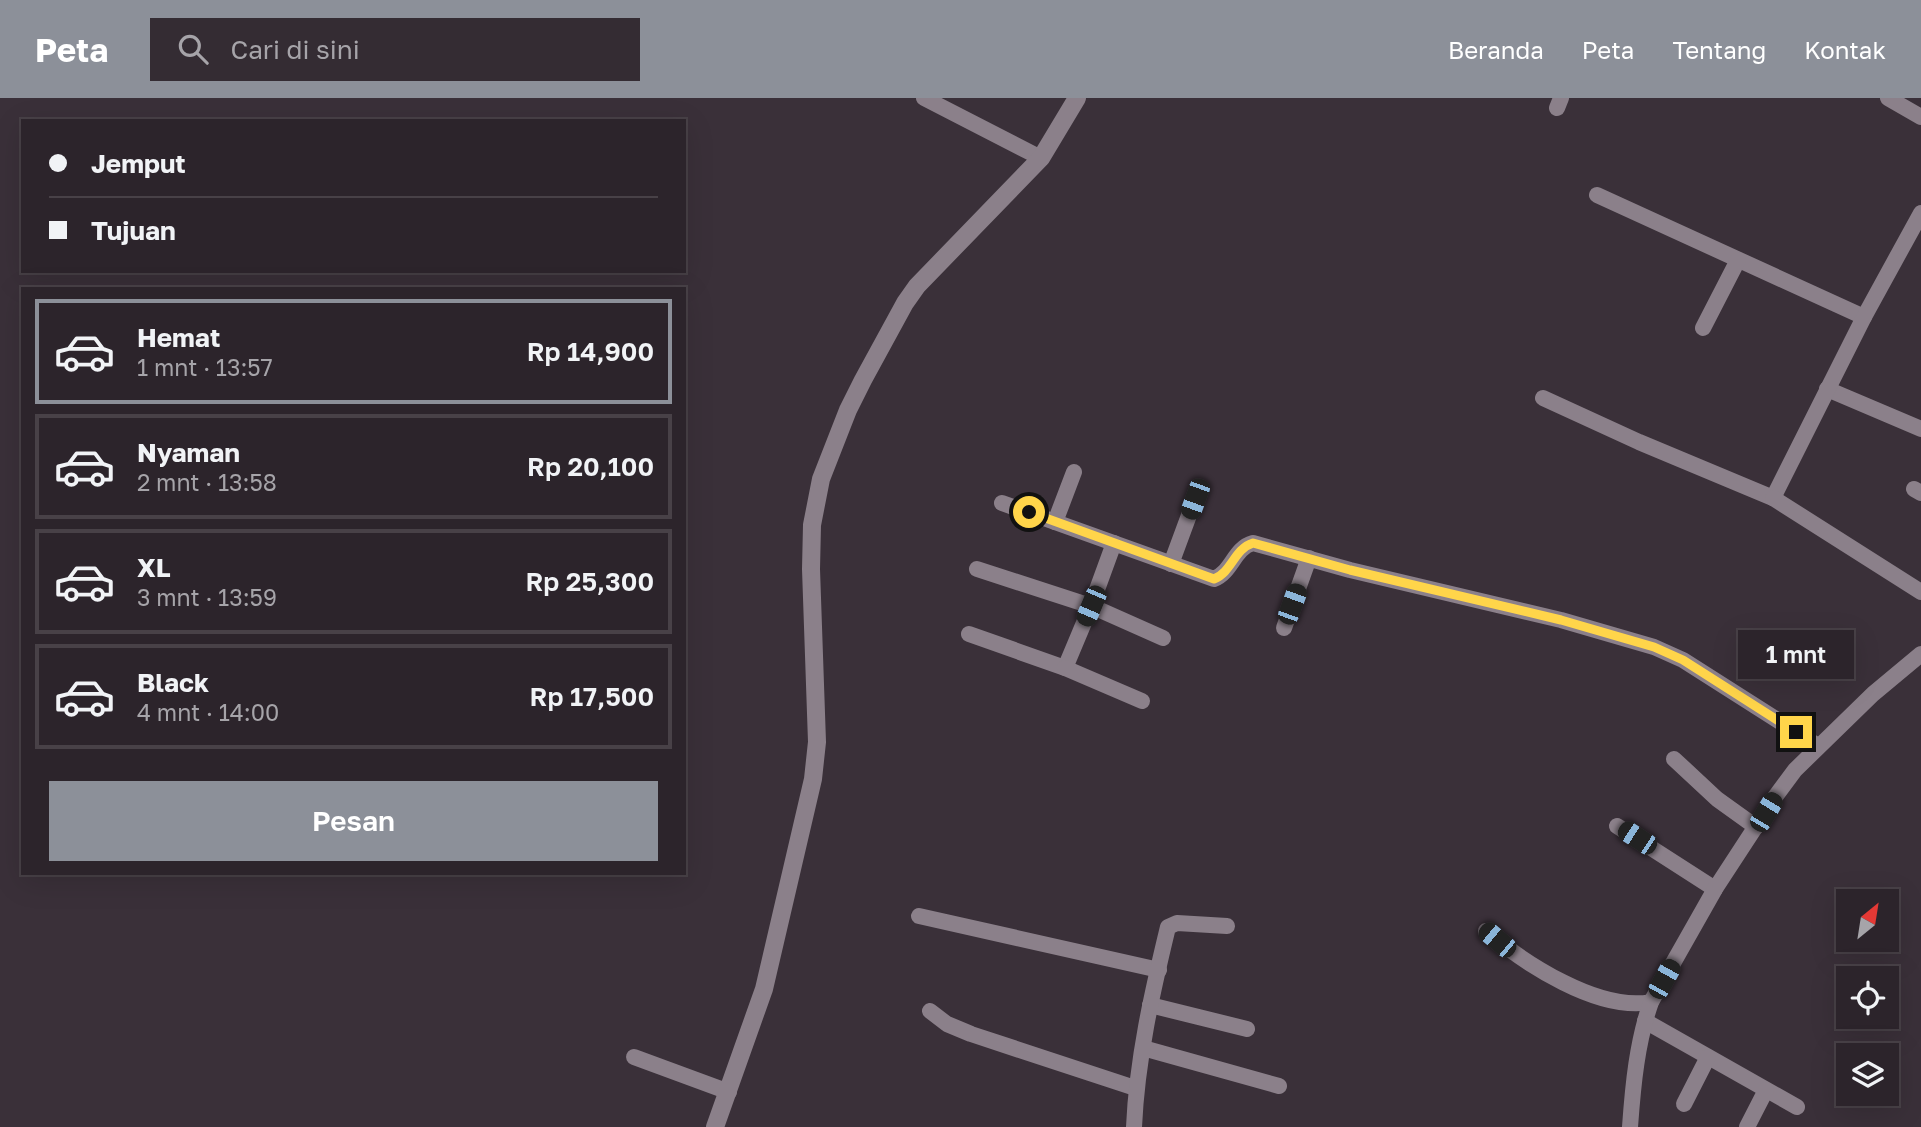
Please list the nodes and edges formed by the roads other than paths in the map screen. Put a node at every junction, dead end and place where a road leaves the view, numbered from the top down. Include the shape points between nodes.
1 (924, 98) edge
2 (1077, 98) edge
3 (1888, 98) edge
4 (1921, 117) edge
5 (1041, 158) junction
6 (1597, 195) dead end
7 (1921, 213) edge
8 (1738, 260) junction
9 (1864, 317) junction
10 (1703, 328) dead end
11 (1827, 389) junction
12 (1543, 398) dead end
13 (1921, 429) edge
14 (1074, 472) dead end
15 (1773, 498) junction
16 (1195, 499) dead end
17 (1002, 503) dead end
18 (1055, 522) junction
19 (1114, 543) junction
20 (1309, 558) junction
21 (1171, 564) junction
22 (977, 569) dead end
23 (1921, 592) edge
24 (1091, 606) junction
25 (1284, 628) dead end
26 (969, 634) dead end
27 (1164, 639) dead end
28 (1921, 654) edge
29 (1065, 668) junction
30 (1142, 701) dead end
31 (1818, 746) junction
32 (1674, 759) dead end
33 (1618, 826) dead end
34 (1756, 827) junction
35 (1715, 889) junction
36 (919, 916) dead end
37 (1227, 926) dead end
38 (1486, 930) dead end
39 (1159, 970) junction
40 (1651, 1002) junction
41 (1150, 1005) junction
42 (929, 1012) dead end
43 (1644, 1021) junction
44 (1247, 1029) dead end
45 (1143, 1048) junction
46 (634, 1057) dead end
47 (1708, 1057) junction
48 (1279, 1086) dead end
49 (1135, 1088) junction
50 (1766, 1090) junction
51 (729, 1092) junction
52 (1684, 1104) dead end
53 (1797, 1107) dead end
54 (715, 1127) edge
55 (1134, 1127) edge
56 (1630, 1127) edge
57 (1747, 1127) edge

1 - 5 street
2 - 5 street
3 - 4 street
5 - 51 street via 905,303 848,410 821,479 811,569 817,742 813,779 764,989
6 - 8 street
7 - 9 street
8 - 9 street
8 - 10 street
9 - 11 street
11 - 13 street
11 - 15 street
12 - 15 street
14 - 18 street
15 - 23 street
16 - 21 street
17 - 18 street
18 - 19 street
19 - 21 street
19 - 24 street
20 - 21 street via 1253,543 1243,547 1225,573 1214,579
20 - 25 street
20 - 31 street via 1654,647 1683,660
22 - 24 street
24 - 27 street
24 - 29 street
26 - 29 street
28 - 31 street
29 - 30 street
31 - 34 street via 1788,779
32 - 34 street
33 - 35 street
34 - 35 street
35 - 40 street
36 - 39 street
37 - 39 street via 1171,925
38 - 40 street via 1508,949 1588,993 1616,1002
39 - 41 street
40 - 43 street
41 - 44 street
41 - 45 street
42 - 49 street via 971,1034
43 - 47 street
43 - 56 street
45 - 48 street
45 - 49 street
46 - 51 street
47 - 50 street
47 - 52 street
49 - 55 street
50 - 53 street
50 - 57 street
51 - 54 street

